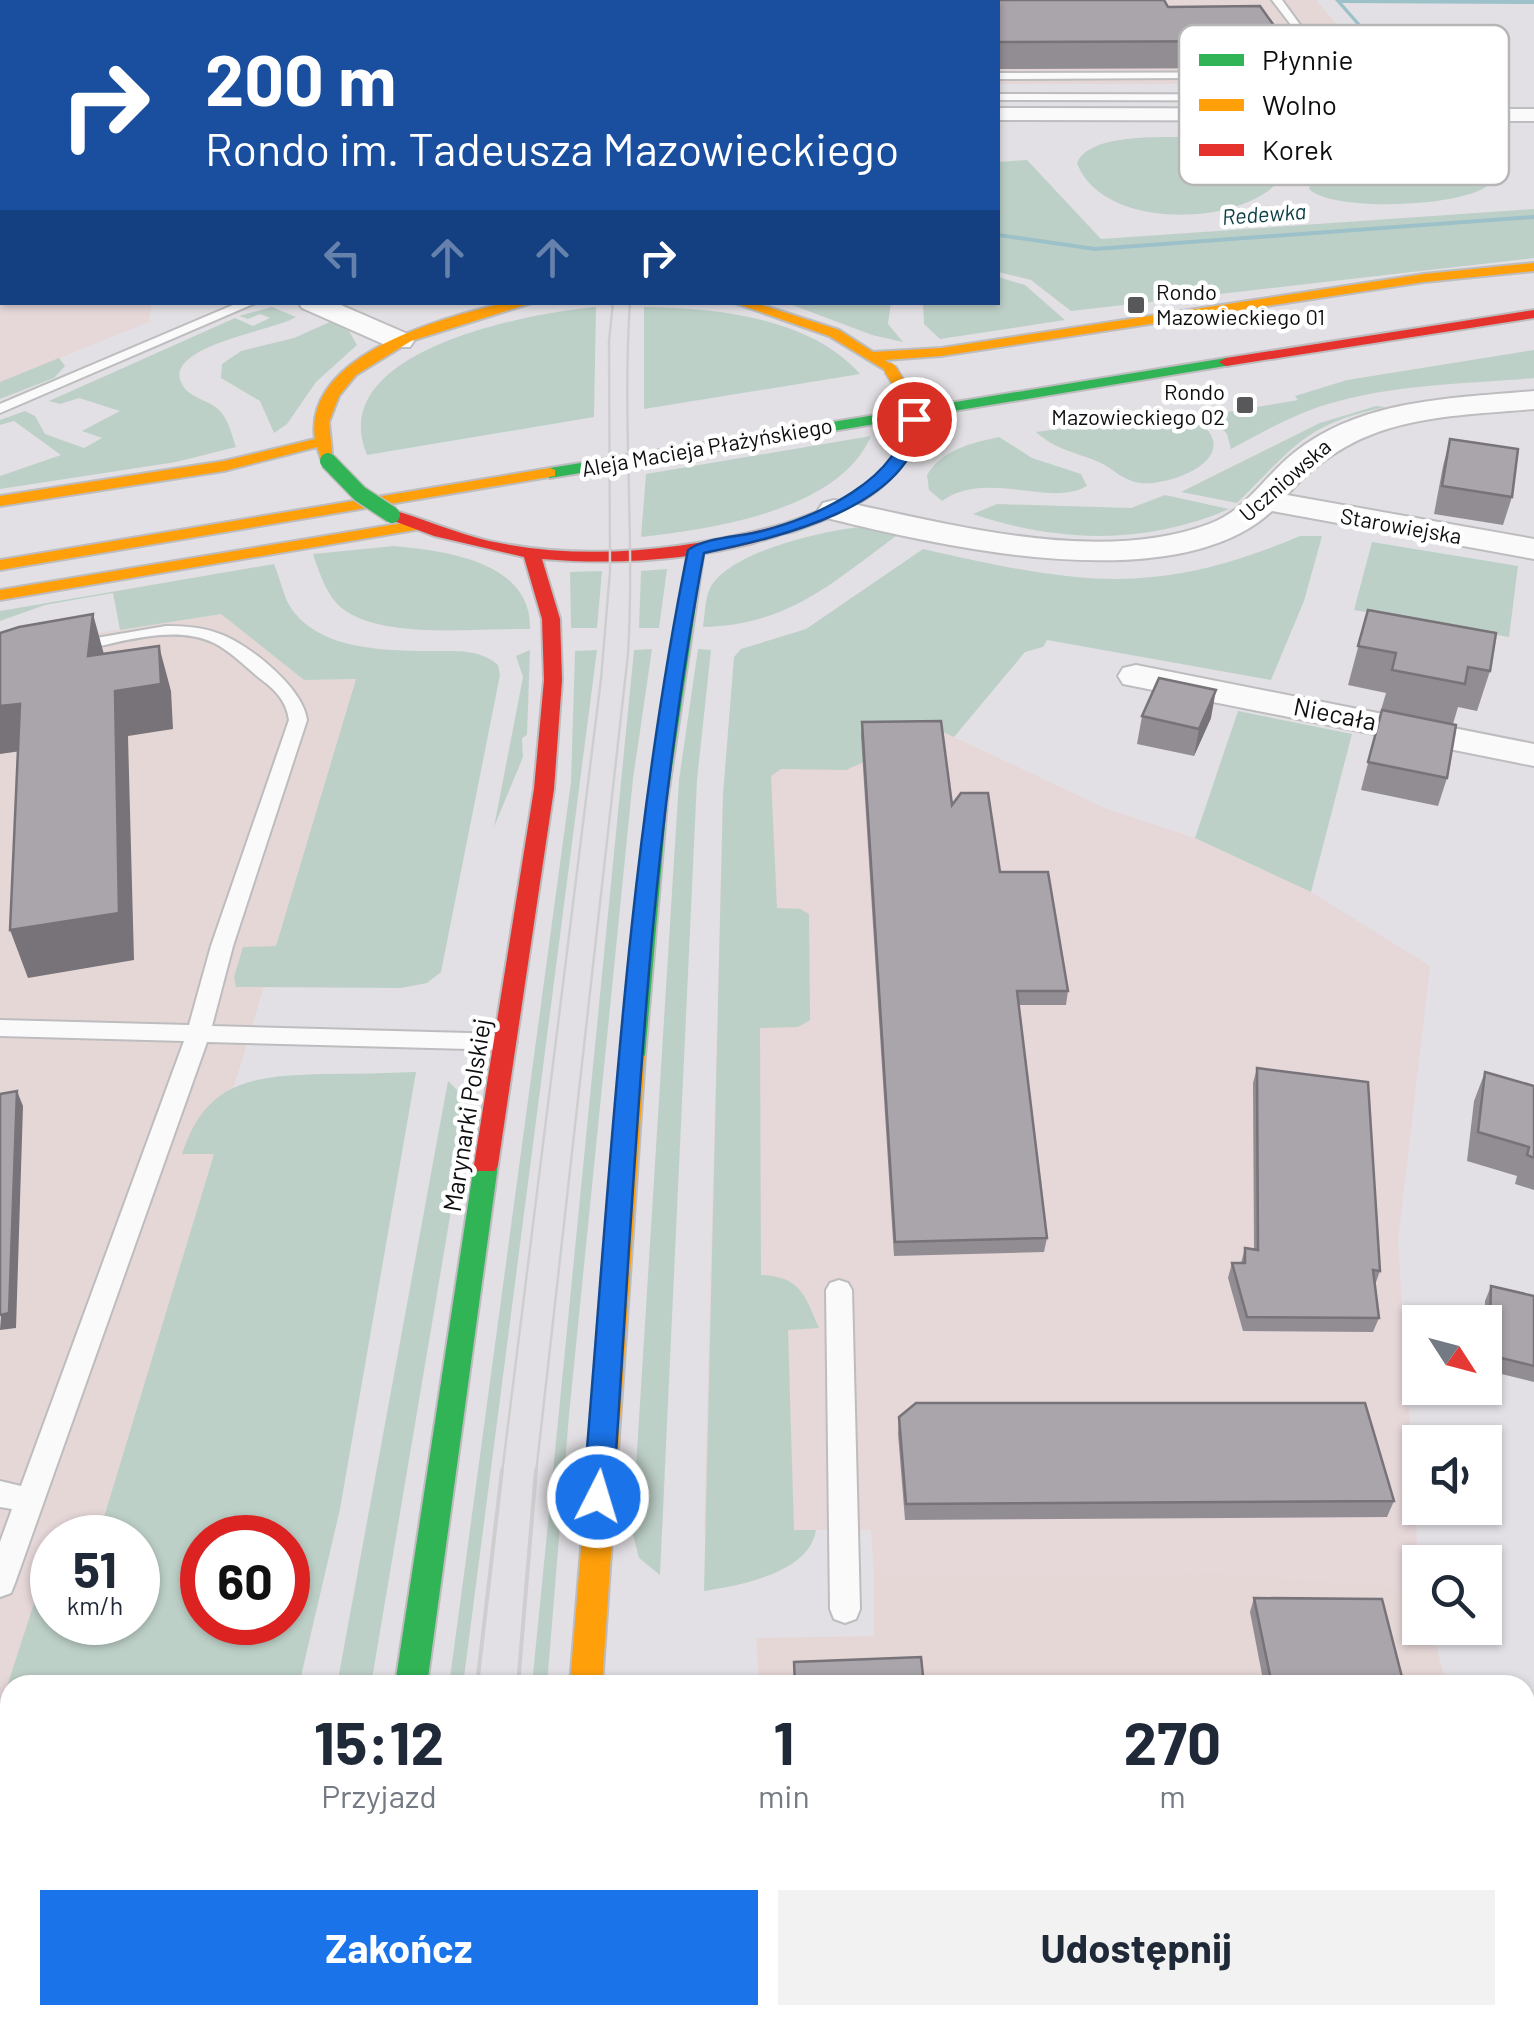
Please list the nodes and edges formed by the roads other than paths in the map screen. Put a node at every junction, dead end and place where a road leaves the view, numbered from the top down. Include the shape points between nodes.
1 (1277, 0) edge
2 (1269, 15) edge
3 (1288, 15) junction
4 (1296, 25) edge
5 (1000, 76) edge
6 (1179, 76) edge
7 (1000, 97) edge
8 (1179, 97) edge
9 (1000, 114) edge
10 (1179, 114) edge
11 (1509, 115) edge
12 (1534, 115) edge
13 (1534, 266) edge
14 (1534, 286) edge
15 (245, 305) edge
16 (318, 305) edge
17 (364, 305) edge
18 (517, 305) edge
19 (748, 305) edge
20 (1534, 314) edge
21 (438, 324) junction
22 (400, 341) junction
23 (1036, 361) dead end
24 (882, 363) junction
25 (927, 379) dead end
26 (870, 388) dead end
27 (1534, 400) edge
28 (0, 409) edge
29 (324, 452) junction
30 (376, 469) dead end
31 (308, 480) dead end
32 (879, 482) junction
33 (0, 501) edge
34 (1268, 501) junction
35 (834, 510) junction
36 (415, 526) junction
37 (1036, 545) junction
38 (1534, 548) edge
39 (696, 550) junction
40 (532, 554) junction
41 (0, 565) edge
42 (0, 595) edge
43 (57, 649) edge
44 (1136, 676) dead end
45 (1534, 754) edge
46 (0, 1028) edge
47 (199, 1032) junction
48 (506, 1042) junction
49 (839, 1290) dead end
50 (0, 1494) edge
51 (30, 1500) junction
52 (0, 1583) edge
53 (845, 1608) dead end
54 (411, 1675) edge
55 (587, 1675) edge

1 - 3 lane
2 - 3 lane
3 - 4 lane
5 - 6 lane
7 - 8 lane
9 - 10 street
11 - 12 street
13 - 24 main road
14 - 23 main road
15 - 28 lane
16 - 22 street
17 - 21 street
18 - 21 main road
19 - 24 main road via 810,323
20 - 41 main road, Aleja Macieja Płażyńskiego
21 - 22 main road
22 - 29 main road via 359,366 332,395 319,426
24 - 32 main road, bridge via 910,402 919,434
25 - 26 main road
27 - 34 street, Uczniowska via 1366,424 1330,439 1302,461
29 - 33 main road
29 - 36 main road, bridge via 360,494
30 - 31 main road
32 - 35 main road
32 - 37 street, Uczniowska
34 - 37 street, Uczniowska via 1222,531 1190,541 1098,550
34 - 38 street, Starowiejska
35 - 37 street, Uczniowska
35 - 39 main road via 772,534
36 - 40 main road
36 - 42 main road
39 - 40 main road
39 - 55 main road via 648,860
40 - 48 main road, Marynarki Polskiej via 551,619 553,680 544,789
43 - 47 lane via 204,633 236,650 298,705 283,774
44 - 45 street, Niecała
46 - 47 lane
47 - 48 lane
47 - 51 lane
48 - 54 main road, Marynarki Polskiej
49 - 53 lane
50 - 51 lane
51 - 52 lane

